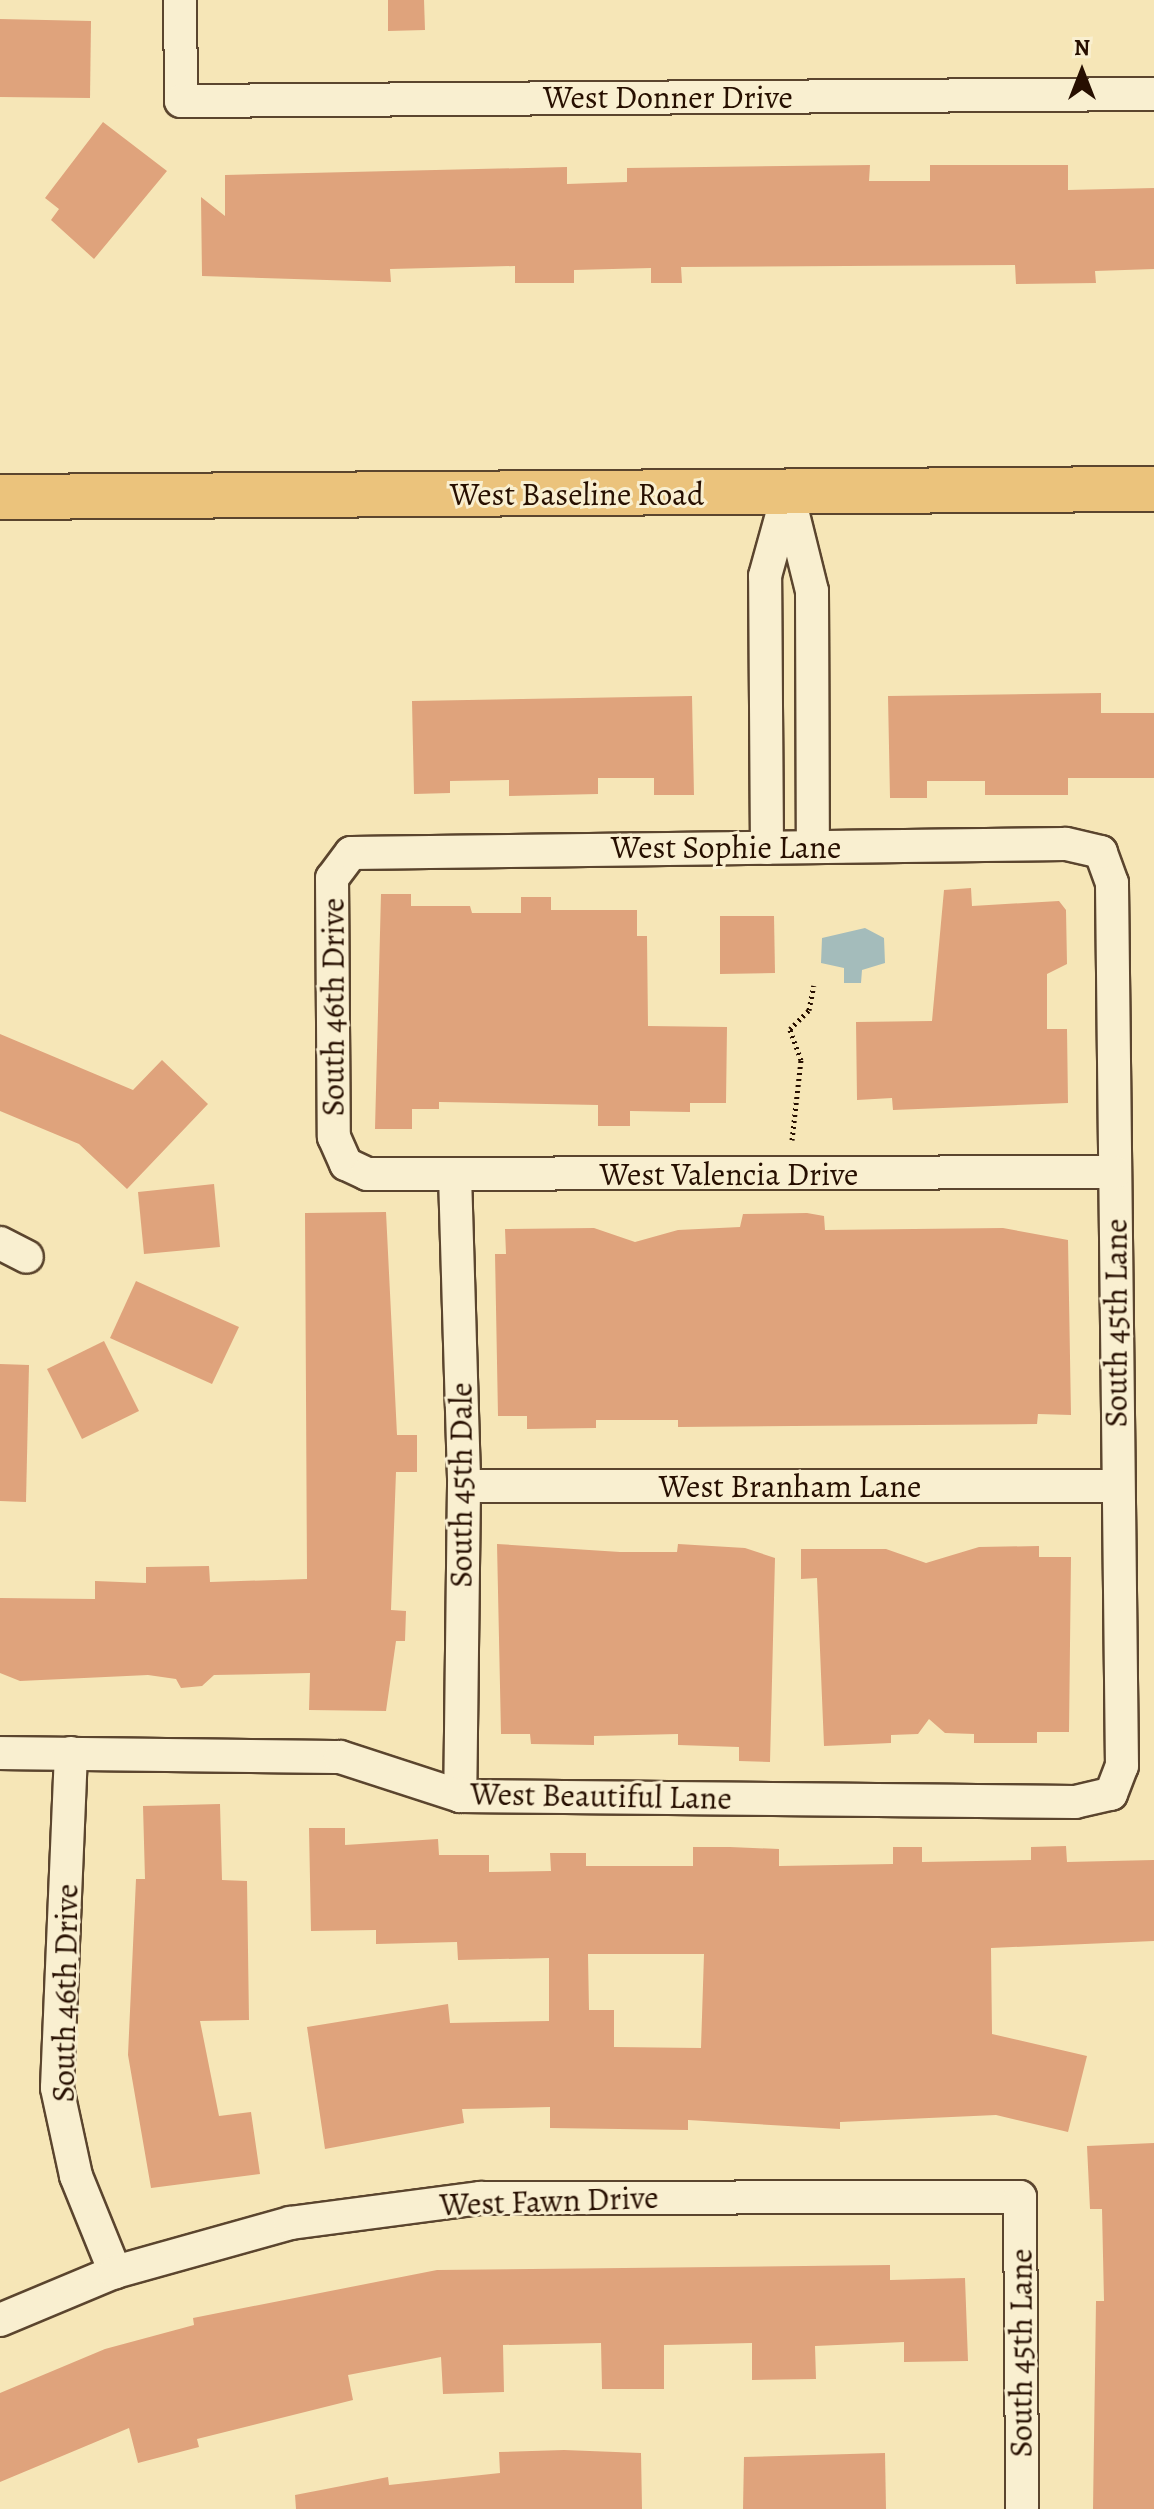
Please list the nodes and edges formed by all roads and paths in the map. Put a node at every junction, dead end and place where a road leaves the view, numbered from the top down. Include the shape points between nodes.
1 (180, 0) edge
2 (1154, 94) edge
3 (1154, 489) edge
4 (788, 493) junction
5 (0, 497) edge
6 (766, 704) junction
7 (812, 705) junction
8 (813, 847) junction
9 (767, 848) junction
10 (1101, 852) joint
11 (351, 853) joint
12 (814, 985) dead end
13 (346, 1164) joint
14 (1115, 1172) junction
15 (790, 1173) junction
16 (455, 1175) junction
17 (464, 1486) junction
18 (1117, 1486) junction
19 (0, 1753) edge
20 (71, 1753) junction
21 (1111, 1794) joint
22 (460, 1796) junction
23 (1020, 2197) joint
24 (115, 2272) junction
25 (0, 2320) edge
26 (1022, 2509) edge

1 - 2 street, West Donner Drive via 181,101
3 - 4 main road, West Baseline Road
4 - 5 main road, West Baseline Road
4 - 6 street via 765,576
4 - 7 street via 811,577
6 - 7 street
6 - 9 street
7 - 8 street
8 - 9 street, West Sophie Lane
8 - 10 street, West Sophie Lane via 1065,844
9 - 11 street, West Sophie Lane
10 - 14 street, South 45th Lane via 1112,883
11 - 13 street, South 46th Drive via 332,878 334,1137
12 - 15 path via 809,1010 790,1029 801,1060
13 - 16 street, West Valencia Drive via 367,1174
14 - 15 street, West Valencia Drive
14 - 18 street, South 45th Lane
15 - 16 street, West Valencia Drive
16 - 17 street, South 45th Dale
17 - 18 street, West Branham Lane
17 - 22 street, South 45th Dale
18 - 21 street, South 45th Lane via 1122,1766
19 - 20 street, West Beautiful Lane
20 - 22 street, West Beautiful Lane via 340,1757
20 - 24 street, South 46th Drive via 57,2088 76,2176
21 - 22 street, West Beautiful Lane via 1075,1802
23 - 24 street, West Fawn Drive via 480,2198 290,2223
23 - 26 street, South 45th Lane
24 - 25 street, West Fawn Drive

